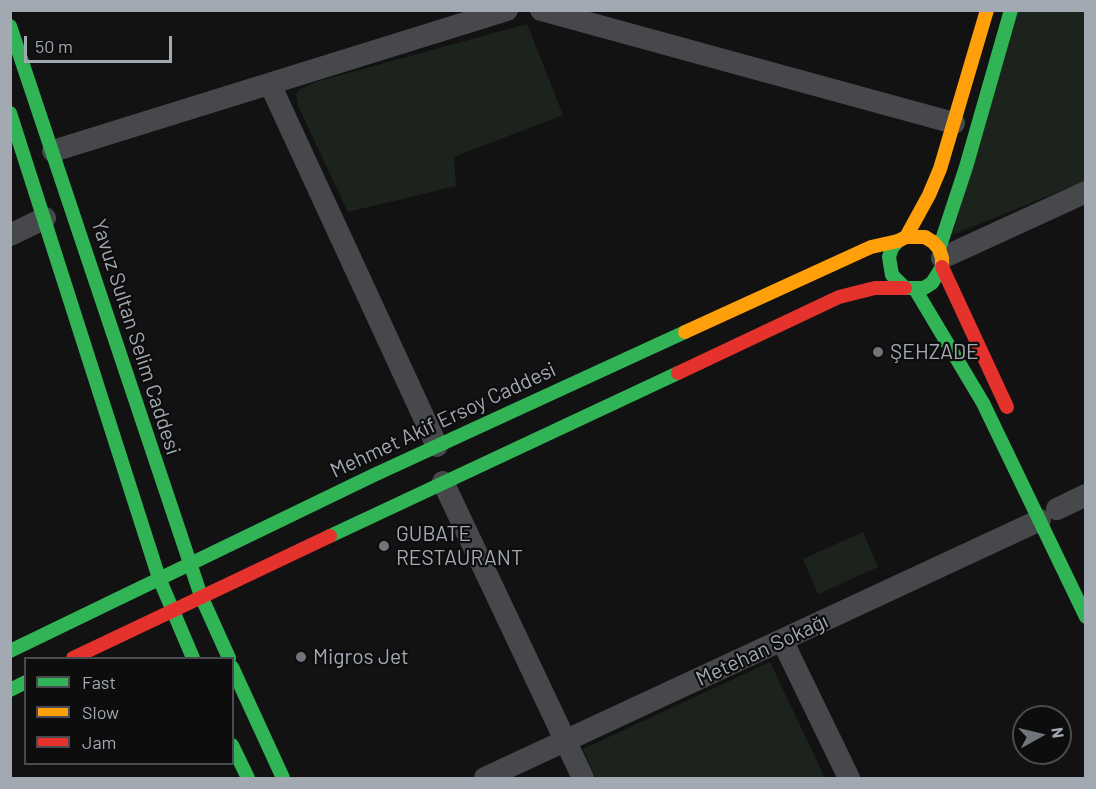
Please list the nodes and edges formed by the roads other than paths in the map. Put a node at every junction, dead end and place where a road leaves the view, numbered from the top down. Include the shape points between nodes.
1 (507, 10) edge
2 (541, 10) edge
3 (987, 10) edge
4 (1011, 10) edge
5 (10, 26) edge
6 (270, 84) junction
7 (10, 113) edge
8 (954, 123) junction
9 (53, 151) junction
10 (1086, 192) edge
11 (45, 218) junction
12 (10, 235) edge
13 (902, 239) junction
14 (941, 258) junction
15 (910, 289) junction
16 (1011, 415) dead end
17 (437, 446) junction
18 (443, 482) junction
19 (1086, 495) edge
20 (1052, 511) junction
21 (190, 563) junction
22 (159, 578) junction
23 (201, 596) junction
24 (171, 610) junction
25 (1086, 617) edge
26 (782, 640) junction
27 (10, 651) edge
28 (75, 657) edge
29 (193, 657) edge
30 (229, 657) edge
31 (234, 670) edge
32 (24, 683) edge
33 (10, 690) edge
34 (565, 741) junction
35 (234, 749) edge
36 (248, 778) edge
37 (283, 778) edge
38 (485, 778) edge
39 (583, 778) edge
40 (849, 778) edge

1 - 6 street
2 - 8 street
3 - 8 street
4 - 14 street
5 - 9 street, Yavuz Sultan Selim Caddesi
6 - 9 street
6 - 17 street
7 - 11 street
8 - 13 street via 929,195
9 - 21 street, Yavuz Sultan Selim Caddesi
10 - 14 street
11 - 12 street
11 - 22 street
13 - 14 street via 925,237 933,242
13 - 15 street via 892,248 889,266 892,275
13 - 17 street, Mehmet Akif Ersoy Caddesi via 871,247
14 - 15 street via 938,276 932,283
14 - 16 street
15 - 18 street via 875,288 839,297
15 - 20 street
17 - 21 street, Mehmet Akif Ersoy Caddesi
18 - 23 street
18 - 34 street
19 - 20 street, Metehan Sokağı
20 - 25 street
20 - 26 street, Metehan Sokağı
21 - 22 street, Mehmet Akif Ersoy Caddesi
21 - 23 street, Yavuz Sultan Selim Caddesi
22 - 24 street
22 - 27 street, Mehmet Akif Ersoy Caddesi
23 - 24 street
23 - 30 street, Yavuz Sultan Selim Caddesi
24 - 28 street
24 - 29 street
26 - 34 street, Metehan Sokağı
26 - 40 street
31 - 37 street
32 - 33 street
34 - 38 street, Metehan Sokağı
34 - 39 street
35 - 36 street

